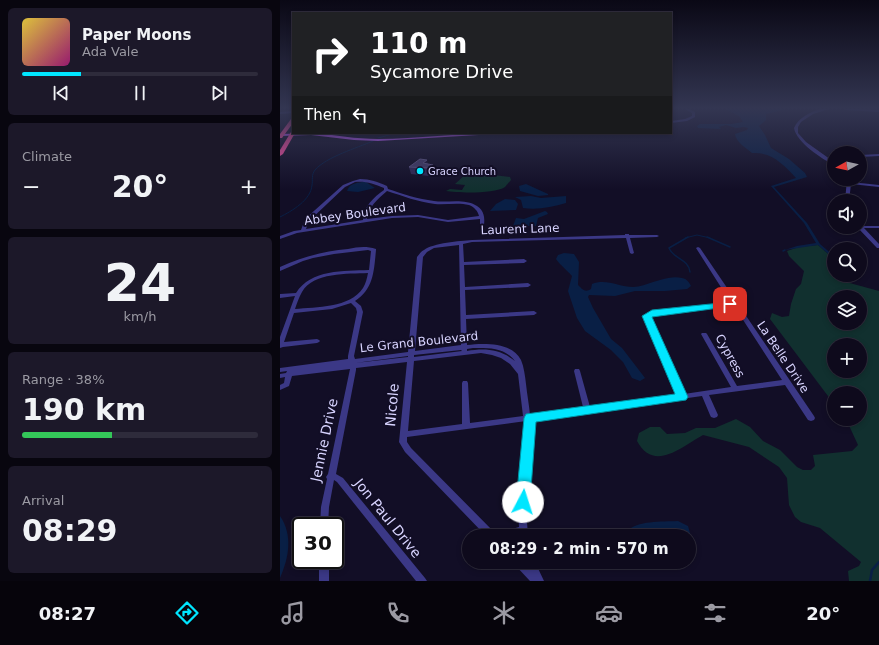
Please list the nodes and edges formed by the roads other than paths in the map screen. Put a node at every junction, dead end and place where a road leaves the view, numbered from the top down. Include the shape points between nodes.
1 (292, 136) edge
2 (330, 136) edge
3 (443, 136) edge
4 (797, 136) edge
5 (280, 154) edge
6 (879, 155) edge
7 (867, 156) edge
8 (827, 159) edge
9 (867, 184) edge
10 (879, 186) edge
11 (386, 190) junction
12 (482, 217) junction
13 (365, 220) junction
14 (482, 224) dead end
15 (867, 227) edge
16 (879, 227) edge
17 (303, 231) junction
18 (867, 234) edge
19 (628, 236) junction
20 (657, 236) dead end
21 (280, 238) edge
22 (461, 242) junction
23 (879, 247) edge
24 (431, 248) joint
25 (698, 248) dead end
26 (632, 253) dead end
27 (524, 261) dead end
28 (462, 264) junction
29 (280, 269) edge
30 (370, 271) junction
31 (528, 285) dead end
32 (462, 289) junction
33 (299, 294) junction
34 (280, 296) edge
35 (352, 300) junction
36 (735, 304) junction
37 (293, 311) junction
38 (534, 313) dead end
39 (463, 317) junction
40 (704, 334) dead end
41 (317, 340) dead end
42 (280, 345) edge
43 (464, 350) junction
44 (410, 356) junction
45 (352, 363) junction
46 (280, 370) edge
47 (290, 371) junction
48 (577, 371) dead end
49 (280, 376) edge
50 (787, 382) junction
51 (465, 383) dead end
52 (280, 388) edge
53 (735, 390) junction
54 (705, 394) junction
55 (682, 397) junction
56 (587, 410) junction
57 (714, 415) dead end
58 (529, 418) junction
59 (811, 418) dead end
60 (466, 426) junction
61 (403, 435) junction
62 (330, 477) junction
63 (324, 517) edge
64 (485, 529) edge
65 (524, 529) edge
66 (324, 569) edge
67 (525, 569) edge
68 (533, 569) edge
69 (324, 581) edge
70 (422, 581) edge
71 (538, 581) edge

1 - 5 highway
2 - 3 main road via 378,140
4 - 8 street
6 - 7 street
9 - 10 street
11 - 12 street via 441,204 473,205 479,209
11 - 13 street via 367,210
11 - 17 street via 386,187 371,180 350,182 307,220
12 - 13 street, Abbey Boulevard via 448,221 418,216
12 - 14 street
13 - 17 street, Abbey Boulevard
15 - 16 street
17 - 21 street, Abbey Boulevard
18 - 23 street
19 - 20 street, Laurent Lane
19 - 22 street, Laurent Lane
19 - 26 street
22 - 24 street, Laurent Lane
22 - 28 street
24 - 44 street, Nicole via 422,253 419,260
25 - 36 street, La Belle Drive
27 - 28 street
28 - 32 street
29 - 30 street via 321,254 361,249 374,250
30 - 33 street via 321,277 308,283
30 - 35 street via 364,290
31 - 32 street
32 - 39 street
33 - 34 street
33 - 37 street
35 - 37 street via 334,307
35 - 45 street, Jennie Drive via 360,312
36 - 50 street, La Belle Drive
36 - 55 street via 652,313 647,316
37 - 42 street
38 - 39 street
39 - 43 street
40 - 53 street, Cypress
41 - 42 street
43 - 44 street, Le Grand Boulevard
43 - 58 street, Le Grand Boulevard via 500,355 512,362 520,374
44 - 45 street, Le Grand Boulevard
44 - 61 street, Nicole
45 - 47 street, Le Grand Boulevard
45 - 62 street, Jennie Drive
46 - 47 street
47 - 49 street
47 - 52 street via 287,384
48 - 56 street
50 - 53 street
50 - 59 street, La Belle Drive
51 - 60 street
53 - 54 street
54 - 55 street
54 - 57 street
55 - 56 street
56 - 58 street
58 - 60 street
58 - 65 street, Le Grand Boulevard via 523,502
60 - 61 street
61 - 64 street, Nicole via 403,442 408,450
62 - 63 street, Jennie Drive
62 - 70 street, Jon Paul Drive via 340,480
66 - 69 street
67 - 71 street
68 - 71 street

